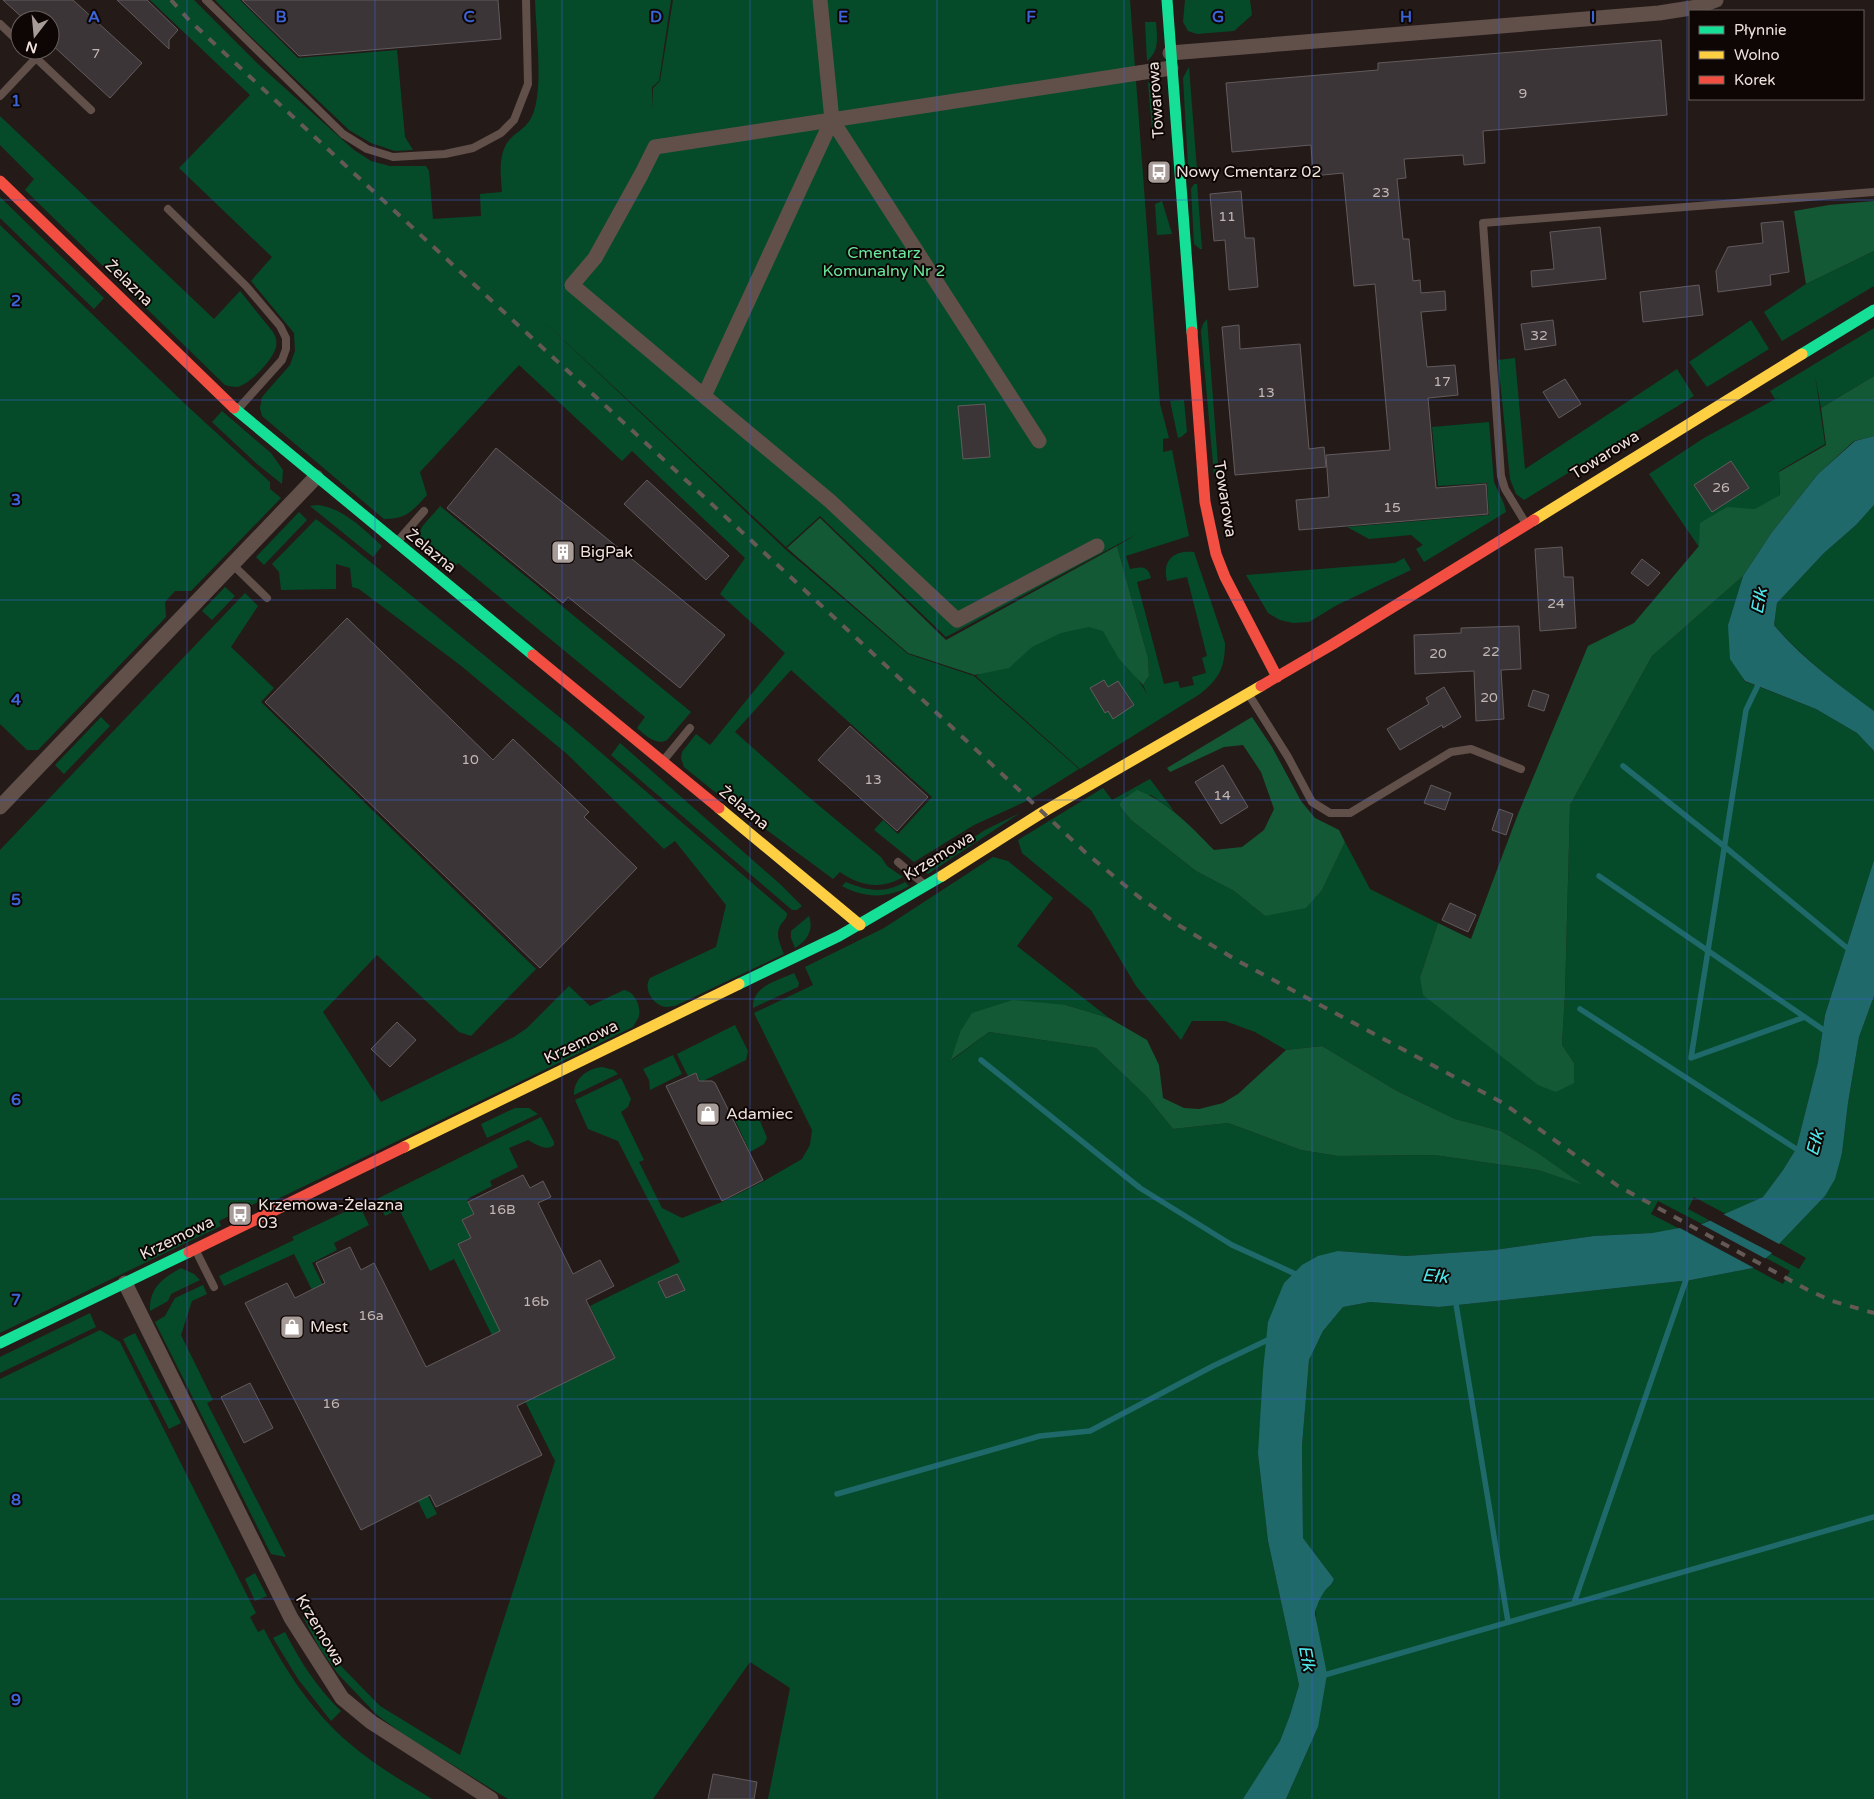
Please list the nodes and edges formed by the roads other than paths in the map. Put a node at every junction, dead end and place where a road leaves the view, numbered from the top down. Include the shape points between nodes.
1 (206, 0) edge
2 (526, 0) edge
3 (820, 0) edge
4 (1166, 0) edge
5 (1716, 0) edge
6 (0, 24) edge
7 (10, 34) edge
8 (1170, 53) junction
9 (34, 60) edge
10 (38, 60) edge
11 (1171, 68) junction
12 (0, 96) edge
13 (91, 110) dead end
14 (832, 120) junction
15 (0, 181) edge
16 (1874, 192) edge
17 (168, 209) dead end
18 (1874, 310) edge
19 (704, 396) junction
20 (237, 411) junction
21 (1039, 441) dead end
22 (316, 477) junction
23 (424, 511) dead end
24 (1526, 524) junction
25 (396, 543) junction
26 (1096, 546) dead end
27 (232, 564) junction
28 (267, 598) dead end
29 (1277, 676) junction
30 (1248, 693) junction
31 (690, 728) dead end
32 (662, 762) junction
33 (1521, 769) dead end
34 (0, 807) edge
35 (1043, 812) joint
36 (898, 862) dead end
37 (926, 886) junction
38 (860, 925) junction
39 (195, 1249) junction
40 (125, 1283) junction
41 (214, 1286) dead end
42 (0, 1343) edge
43 (490, 1799) edge

1 - 2 lane via 343,134 367,149 393,158 473,148 501,134 514,120 528,84
3 - 14 street
4 - 8 street
5 - 8 street, Towarowa via 1697,7 1659,13
6 - 7 lane
8 - 11 street, Towarowa
9 - 12 lane
10 - 13 lane
11 - 14 street
11 - 29 street, Towarowa via 1206,510 1225,577
14 - 19 street
14 - 19 street via 655,147 595,258 572,286
14 - 21 street
15 - 20 street, Żelazna
16 - 24 lane via 1483,223 1501,476
17 - 20 lane via 246,286 280,326 286,338 282,360
18 - 24 street, Towarowa
19 - 26 street via 830,501 957,620
20 - 22 street, Żelazna
22 - 25 street, Żelazna
22 - 27 street
23 - 25 lane
24 - 29 street, Towarowa
25 - 32 street, Żelazna
27 - 28 lane
27 - 34 street
29 - 30 street, Towarowa
30 - 33 lane via 1312,802 1330,813 1350,813 1451,752 1471,750
30 - 35 street, Towarowa
31 - 32 lane
32 - 38 street, Żelazna
35 - 37 street, Krzemowa
36 - 37 lane
37 - 38 street, Krzemowa
38 - 39 street, Krzemowa
39 - 40 street, Krzemowa
39 - 41 lane
40 - 42 street, Krzemowa
40 - 43 street, Krzemowa via 290,1618 342,1698 371,1722

